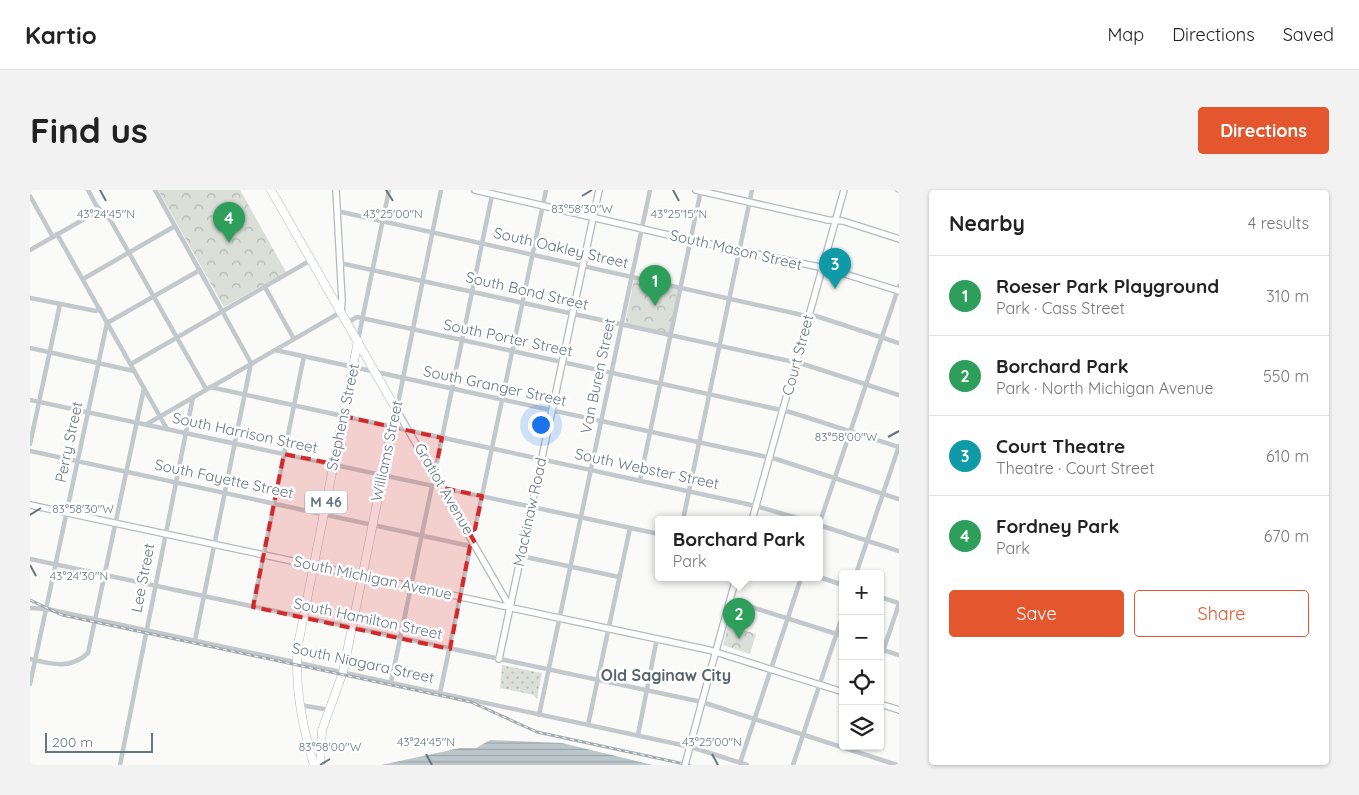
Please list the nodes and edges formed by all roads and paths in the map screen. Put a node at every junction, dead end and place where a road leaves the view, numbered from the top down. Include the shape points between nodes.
1 (88, 190) edge
2 (155, 190) edge
3 (271, 190) edge
4 (336, 190) edge
5 (389, 190) edge
6 (441, 190) edge
7 (476, 190) edge
8 (546, 190) edge
9 (599, 190) edge
10 (650, 190) edge
11 (700, 190) edge
12 (752, 190) edge
13 (844, 190) edge
14 (493, 192) edge
15 (30, 196) edge
16 (750, 202) junction
17 (543, 206) junction
18 (100, 210) junction
19 (337, 211) junction
20 (593, 217) junction
21 (835, 220) junction
22 (383, 221) junction
23 (175, 226) junction
24 (642, 229) junction
25 (432, 232) junction
26 (55, 236) junction
27 (899, 239) edge
28 (690, 240) junction
29 (482, 243) junction
30 (30, 250) edge
31 (739, 251) junction
32 (129, 252) junction
33 (532, 255) junction
34 (311, 260) junction
35 (340, 263) junction
36 (583, 266) junction
37 (822, 268) junction
38 (200, 270) junction
39 (374, 270) junction
40 (632, 276) junction
41 (83, 279) junction
42 (422, 280) junction
43 (265, 287) junction
44 (681, 288) junction
45 (899, 289) edge
46 (472, 292) junction
47 (154, 296) junction
48 (30, 298) edge
49 (730, 299) junction
50 (522, 302) junction
51 (60, 304) junction
52 (100, 309) junction
53 (223, 311) junction
54 (341, 312) junction
55 (572, 314) junction
56 (809, 315) junction
57 (363, 319) junction
58 (107, 323) junction
59 (347, 323) junction
60 (622, 325) junction
61 (412, 329) junction
62 (671, 336) junction
63 (882, 337) junction
64 (177, 338) junction
65 (294, 339) junction
66 (462, 341) junction
67 (358, 342) junction
68 (899, 343) edge
69 (719, 347) junction
70 (30, 348) edge
71 (275, 350) junction
72 (512, 351) junction
73 (50, 353) junction
74 (304, 356) junction
75 (562, 362) junction
76 (98, 363) junction
77 (251, 363) junction
78 (796, 363) junction
79 (131, 364) junction
80 (353, 368) junction
81 (134, 371) junction
82 (375, 373) junction
83 (612, 373) junction
84 (402, 378) junction
85 (660, 384) junction
86 (866, 384) junction
87 (144, 388) junction
88 (208, 388) junction
89 (452, 389) junction
90 (245, 394) junction
91 (710, 394) junction
92 (899, 394) edge
93 (193, 397) junction
94 (30, 400) edge
95 (502, 400) junction
96 (39, 402) junction
97 (294, 405) junction
98 (396, 409) junction
99 (783, 410) junction
100 (552, 411) junction
101 (88, 412) junction
102 (160, 416) junction
103 (343, 416) junction
104 (137, 422) junction
105 (601, 422) junction
106 (147, 424) junction
107 (392, 427) junction
108 (167, 429) junction
109 (409, 430) junction
110 (851, 431) junction
111 (650, 432) junction
112 (186, 433) junction
113 (442, 438) junction
114 (235, 443) junction
115 (699, 443) junction
116 (30, 444) edge
117 (899, 446) edge
118 (492, 448) junction
119 (30, 451) edge
120 (284, 454) junction
121 (769, 458) junction
122 (542, 459) junction
123 (78, 461) junction
124 (333, 465) junction
125 (431, 467) junction
126 (591, 470) junction
127 (127, 471) junction
128 (382, 475) junction
129 (835, 478) junction
130 (640, 480) junction
131 (176, 482) junction
132 (432, 486) junction
133 (443, 488) junction
134 (689, 491) junction
135 (226, 492) junction
136 (882, 494) junction
137 (482, 496) junction
138 (899, 499) edge
139 (274, 503) junction
140 (30, 505) edge
141 (756, 506) junction
142 (531, 507) junction
143 (66, 512) junction
144 (324, 514) junction
145 (684, 516) edge
146 (753, 516) edge
147 (790, 516) edge
148 (822, 516) edge
149 (581, 518) junction
150 (116, 523) junction
151 (372, 524) junction
152 (823, 526) edge
153 (630, 528) junction
154 (469, 532) junction
155 (655, 533) edge
156 (165, 534) junction
157 (422, 535) junction
158 (867, 540) junction
159 (215, 544) junction
160 (473, 544) junction
161 (899, 551) edge
162 (264, 554) junction
163 (520, 556) junction
164 (30, 559) edge
165 (56, 564) junction
166 (313, 565) junction
167 (571, 566) junction
168 (857, 570) edge
169 (105, 574) junction
170 (362, 575) junction
171 (619, 577) junction
172 (823, 578) edge
173 (735, 581) edge
174 (800, 581) edge
175 (839, 584) edge
176 (154, 585) junction
177 (412, 586) junction
178 (203, 596) junction
179 (460, 597) junction
180 (884, 598) edge
181 (729, 600) junction
182 (899, 603) edge
183 (253, 607) junction
184 (510, 607) junction
185 (30, 608) edge
186 (47, 609) junction
187 (843, 615) edge
188 (302, 617) junction
189 (560, 618) junction
190 (788, 618) junction
191 (96, 619) junction
192 (351, 628) junction
193 (609, 628) junction
194 (145, 630) junction
195 (836, 634) junction
196 (839, 635) edge
197 (400, 638) junction
198 (657, 638) junction
199 (195, 640) junction
200 (884, 644) edge
201 (450, 649) junction
202 (716, 651) junction
203 (884, 651) edge
204 (899, 655) edge
205 (499, 659) junction
206 (33, 660) edge
207 (297, 662) junction
208 (771, 668) junction
209 (549, 669) junction
210 (343, 672) junction
211 (598, 680) junction
212 (391, 682) junction
213 (30, 684) edge
214 (819, 684) junction
215 (647, 690) junction
216 (839, 691) edge
217 (440, 693) junction
218 (702, 702) junction
219 (300, 705) junction
220 (883, 705) edge
221 (330, 710) junction
222 (899, 710) edge
223 (539, 714) junction
224 (754, 718) junction
225 (588, 725) junction
226 (803, 734) junction
227 (638, 735) junction
228 (839, 745) edge
229 (855, 750) edge
230 (740, 763) junction
231 (120, 765) edge
232 (314, 765) edge
233 (320, 765) edge
234 (685, 765) edge
235 (747, 765) edge
236 (793, 765) edge
237 (897, 765) edge

1 - 18 street
2 - 23 street
3 - 34 highway, Gratiot Avenue
4 - 19 main road
5 - 22 street, Stephens Street
6 - 25 street, Williams Street
7 - 14 main road, South Mason Street
8 - 17 street
9 - 20 main road, Mackinaw Road
10 - 24 street, Van Buren Street
11 - 16 main road
11 - 28 street
12 - 16 street
13 - 21 main road, Court Street
14 - 17 main road, South Mason Street
14 - 29 street
15 - 26 street
16 - 21 main road
16 - 31 street
17 - 20 main road, South Mason Street
17 - 33 street
18 - 26 street
18 - 32 street via 108,217
19 - 22 street, South Oakley Street
19 - 35 main road
20 - 24 main road, South Mason Street
20 - 36 main road, Mackinaw Road
21 - 27 main road
21 - 37 main road, Court Street
22 - 25 street, South Oakley Street
22 - 39 street, Stephens Street
23 - 32 street
23 - 38 street
24 - 28 main road, South Mason Street
24 - 40 street, Van Buren Street
25 - 29 street, South Oakley Street
25 - 42 street, Williams Street
26 - 30 street
26 - 41 street
28 - 31 main road, South Mason Street
28 - 44 street
29 - 33 street, South Oakley Street
29 - 46 street
31 - 37 main road, South Mason Street
31 - 49 street
32 - 41 street
32 - 47 street
33 - 36 street, South Oakley Street
33 - 50 street
34 - 43 street
34 - 54 highway, Gratiot Avenue
35 - 39 street, South Bond Street
35 - 54 main road
36 - 40 street, South Oakley Street
36 - 55 main road, Mackinaw Road
37 - 45 main road, South Mason Street
37 - 56 main road, Court Street
38 - 47 street
38 - 53 street
39 - 42 street, South Bond Street
39 - 57 street, Stephens Street
40 - 44 street, South Oakley Street
40 - 60 street, Van Buren Street
41 - 52 street
42 - 46 street, South Bond Street
42 - 61 street, Williams Street
43 - 53 street
43 - 65 street
44 - 49 street, South Oakley Street
44 - 62 street
45 - 63 street
46 - 50 street, South Bond Street
46 - 66 street
47 - 58 street
47 - 64 street
48 - 51 street
49 - 56 street, South Oakley Street
49 - 69 street
50 - 55 street, South Bond Street
50 - 72 street
51 - 52 street
51 - 73 street
52 - 58 street
53 - 64 street
53 - 77 street
54 - 59 highway, Gratiot Avenue
54 - 65 street
55 - 60 street, South Bond Street
55 - 75 main road, Mackinaw Road
56 - 63 street, South Oakley Street
56 - 78 main road, Court Street
57 - 59 street, South Porter Street via 357,317
57 - 61 street, South Porter Street
57 - 67 street, Stephens Street
58 - 76 street, Perry Street
58 - 79 street
59 - 67 highway, Gratiot Avenue
60 - 62 street, South Bond Street
60 - 83 street, Van Buren Street
61 - 66 street, South Porter Street
61 - 84 street, Williams Street
62 - 69 street, South Bond Street
62 - 85 street
63 - 68 street, South Oakley Street
63 - 86 street
64 - 79 street
64 - 88 street
65 - 71 street
66 - 72 street, South Porter Street
66 - 89 street
67 - 80 highway, Stephens Street / M 46
67 - 82 highway, Gratiot Avenue
69 - 78 street, South Bond Street
69 - 91 street
70 - 73 street
71 - 74 street, South Granger Street
71 - 77 street
72 - 75 street, South Porter Street
72 - 95 street
73 - 76 street
73 - 96 street
74 - 80 street, South Granger Street
74 - 97 street
75 - 83 street, South Porter Street
75 - 100 main road, Mackinaw Road
76 - 81 street
76 - 101 street, Perry Street
77 - 88 street
77 - 90 street
78 - 86 street, South Bond Street
78 - 99 main road, Court Street
79 - 81 street
80 - 82 street, South Granger Street
80 - 103 highway, Stephens Street / M 46
81 - 87 street
82 - 84 street, South Granger Street
82 - 98 highway, Gratiot Avenue
83 - 85 street, South Porter Street
83 - 105 street, Van Buren Street
84 - 89 street, South Granger Street
84 - 98 street, Williams Street
85 - 91 street, South Porter Street
85 - 111 street
86 - 92 street, South Bond Street
86 - 110 street
87 - 102 street
87 - 104 street
88 - 90 street, South Webster Street
88 - 93 street
89 - 95 street, South Granger Street
89 - 113 street
90 - 97 street, South Webster Street
90 - 114 street
91 - 99 street, South Porter Street
91 - 115 street
93 - 102 street
93 - 112 street, Lee Street
94 - 96 street, South Harrison Street
95 - 100 street, South Granger Street
95 - 118 street
96 - 101 street, South Harrison Street
96 - 116 street
97 - 103 street, South Webster Street
97 - 120 street
98 - 107 highway, Williams Street
98 - 109 main road, Gratiot Avenue
99 - 110 street, South Porter Street
99 - 121 main road, Court Street
100 - 105 street, South Granger Street
100 - 122 main road, Mackinaw Road
101 - 104 street, South Harrison Street
101 - 123 street, Perry Street
102 - 106 street
102 - 108 street
103 - 107 street, South Webster Street
103 - 124 highway, Stephens Street / M 46
104 - 106 street, South Harrison Street
104 - 127 street
105 - 111 street, South Granger Street
105 - 126 street, Van Buren Street
106 - 108 street, South Harrison Street
107 - 109 street, South Webster Street
107 - 128 highway, Williams Street
108 - 112 street, South Harrison Street
109 - 113 street, South Webster Street
109 - 125 main road, Gratiot Avenue
110 - 117 street, South Porter Street
110 - 129 street
111 - 115 street, South Granger Street
111 - 130 street
112 - 114 street, South Harrison Street
112 - 131 street, Lee Street
113 - 118 street, South Webster Street
113 - 125 street via 437,462
114 - 120 street, South Harrison Street
114 - 135 street
115 - 121 street, South Granger Street
115 - 134 street
117 - 136 street
118 - 122 street, South Webster Street
118 - 137 street
119 - 123 street, South Fayette Street
120 - 124 street, South Harrison Street
120 - 139 street
121 - 129 street, South Granger Street
121 - 141 main road, Court Street
122 - 126 street, South Webster Street
122 - 142 main road, Mackinaw Road
123 - 127 street, South Fayette Street
123 - 143 street, Perry Street
124 - 128 street, South Harrison Street
124 - 144 highway, Stephens Street / M 46
125 - 133 main road, Gratiot Avenue
126 - 130 street, South Webster Street
126 - 149 street, Van Buren Street
127 - 131 street, South Fayette Street
127 - 150 street
128 - 132 street, South Harrison Street
128 - 151 highway, Williams Street
129 - 136 street, South Granger Street
129 - 148 street
130 - 134 street, South Webster Street
131 - 135 street, South Fayette Street
131 - 156 street, Lee Street
132 - 133 street, South Harrison Street
132 - 157 street
133 - 137 street, South Harrison Street
133 - 154 main road, Gratiot Avenue
134 - 141 street, South Webster Street
134 - 145 street
135 - 139 street, South Fayette Street
135 - 159 street
136 - 138 street, South Granger Street
136 - 158 street
137 - 142 street, South Harrison Street
137 - 154 street via 475,529
139 - 144 street, South Fayette Street
139 - 162 street
140 - 143 main road, South Michigan Avenue
141 - 146 main road, Court Street
141 - 147 street, South Webster Street
142 - 149 street, South Harrison Street
142 - 163 main road, Mackinaw Road
143 - 150 main road, South Michigan Avenue
143 - 165 street, Perry Street
144 - 151 street, South Fayette Street
144 - 166 highway, Stephens Street / M 46
149 - 153 street, South Harrison Street
149 - 167 street, Van Buren Street
150 - 156 main road, South Michigan Avenue
150 - 169 street
151 - 157 street, South Fayette Street
151 - 170 highway, Williams Street
152 - 158 street
153 - 155 street, South Harrison Street
153 - 171 street
154 - 160 main road, Gratiot Avenue
156 - 159 main road, South Michigan Avenue
156 - 176 street, Lee Street
157 - 160 street, South Fayette Street
157 - 177 street
158 - 161 street
158 - 168 street
159 - 162 main road, South Michigan Avenue
159 - 178 street
160 - 179 street
160 - 184 main road, Gratiot Avenue
162 - 166 main road, South Michigan Avenue
162 - 183 street
163 - 167 street
163 - 184 main road, Mackinaw Road
164 - 165 street, South Hamilton Street
165 - 169 street, South Hamilton Street
165 - 186 street, Perry Street
166 - 170 main road, South Michigan Avenue
166 - 188 highway, Stephens Street / M 46
167 - 171 street
167 - 189 street, Van Buren Street
169 - 176 street, South Hamilton Street
169 - 191 street
170 - 177 main road, South Michigan Avenue
170 - 192 highway, Williams Street
171 - 193 street
172 - 175 street
173 - 181 main road
174 - 190 street
176 - 178 street, South Hamilton Street
176 - 194 street, Lee Street
177 - 179 main road, South Michigan Avenue
177 - 197 street
178 - 183 street, South Hamilton Street
178 - 199 street
179 - 184 main road, South Michigan Avenue
179 - 201 street
180 - 182 street
181 - 190 street
181 - 202 main road
182 - 200 street
183 - 188 street, South Hamilton Street
184 - 189 main road, South Michigan Avenue
184 - 205 main road, Mackinaw Road
185 - 186 street, South Niagara Street
186 - 191 street, South Niagara Street
186 - 206 street, Perry Street
187 - 195 street
188 - 192 street, South Hamilton Street
188 - 207 highway, Stephens Street / M 46
189 - 193 main road, South Michigan Avenue
189 - 209 street, Van Buren Street
190 - 195 street
190 - 208 street
191 - 194 street, South Niagara Street
191 - 206 street via 88,653 82,658 67,665
192 - 197 street, South Hamilton Street
192 - 210 highway, Williams Street
193 - 198 main road, South Michigan Avenue
193 - 211 street
194 - 199 street, South Niagara Street
194 - 231 street, Lee Street
195 - 196 street
195 - 214 street
197 - 201 street, South Hamilton Street
197 - 212 street
198 - 202 main road, South Michigan Avenue
198 - 215 street
199 - 207 street, South Niagara Street
201 - 205 street, South Hamilton Street
201 - 217 street
202 - 208 main road, South Michigan Avenue
202 - 218 main road
203 - 204 street
205 - 209 street, South Hamilton Street
206 - 213 street, Perry Street
207 - 210 street, South Niagara Street
207 - 219 highway, Stephens Street / M 46
208 - 214 main road, South Michigan Avenue
208 - 224 street
209 - 211 street, South Hamilton Street
209 - 223 street, Van Buren Street
210 - 212 street, South Niagara Street
210 - 221 highway, Williams Street
211 - 215 street, South Hamilton Street
211 - 225 street
212 - 217 street, South Niagara Street
214 - 216 main road, South Michigan Avenue
214 - 226 street
215 - 218 street, South Hamilton Street
215 - 227 street
217 - 223 street, South Niagara Street
218 - 224 street, South Hamilton Street
218 - 234 main road, bridge
219 - 221 street
219 - 232 highway, M 46
220 - 222 main road
221 - 233 highway, Williams Street via 320,736
223 - 225 street, South Niagara Street
224 - 226 street, South Hamilton Street
224 - 230 street
225 - 227 street, South Niagara Street
226 - 228 street, South Hamilton Street
226 - 236 street
227 - 230 street, South Niagara Street
229 - 237 street, South Hamilton Street
230 - 235 street, South Niagara Street

